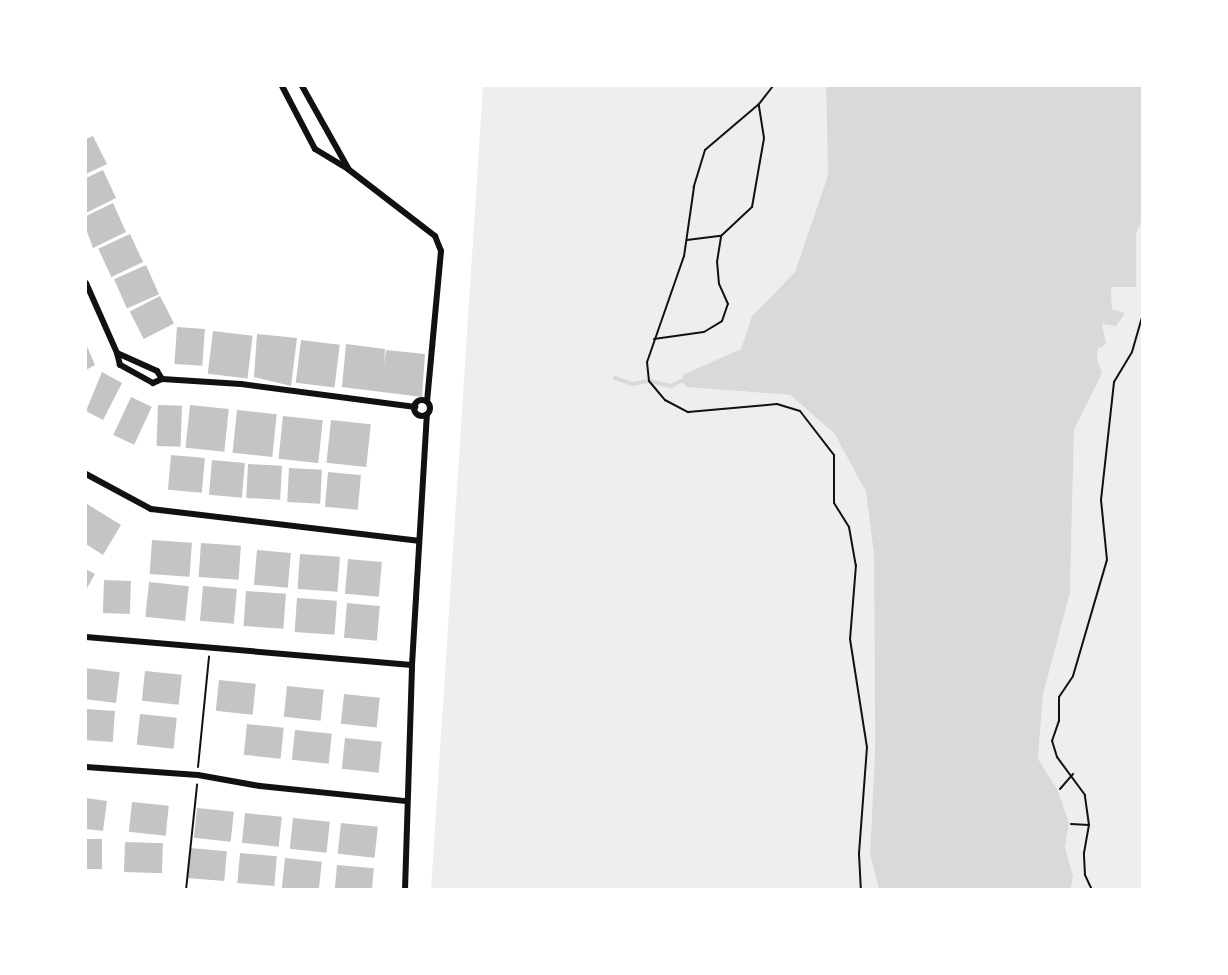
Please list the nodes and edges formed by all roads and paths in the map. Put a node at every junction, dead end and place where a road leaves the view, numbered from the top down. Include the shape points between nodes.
1 (282, 86) edge
2 (302, 86) edge
3 (773, 86) edge
4 (759, 105) junction
5 (348, 169) junction
6 (722, 236) junction
7 (687, 240) junction
8 (86, 283) edge
9 (1143, 316) edge
10 (654, 339) junction
11 (117, 353) junction
12 (162, 379) junction
13 (427, 401) junction
14 (415, 406) junction
15 (427, 414) junction
16 (86, 474) edge
17 (418, 542) junction
18 (86, 638) edge
19 (210, 646) junction
20 (412, 665) junction
21 (86, 767) edge
22 (1072, 774) junction
23 (198, 775) junction
24 (1060, 789) dead end
25 (405, 801) junction
26 (1071, 824) dead end
27 (1089, 825) junction
28 (186, 890) edge
29 (405, 890) edge
30 (861, 890) edge
31 (1092, 890) edge

1 - 5 street via 315,149
2 - 5 street
3 - 4 path
4 - 6 path via 764,138 752,207
4 - 7 path via 705,150 694,187
5 - 13 street via 425,225 441,251
6 - 7 path
6 - 10 path via 717,262 719,284 728,304 722,321 704,332
7 - 10 path via 678,279
8 - 11 street
9 - 22 path via 1132,352 1114,382 1101,500 1107,560 1073,676 1059,697 1059,722 1052,741 1057,757
10 - 30 path via 647,362 649,381 665,400 688,412 777,405 800,411 834,455 834,503 849,527 856,565 850,639 867,747 859,854
11 - 12 street via 158,371
11 - 12 street via 120,364 153,382
12 - 14 street via 241,384
13 - 14 street via 419,400
13 - 15 street
14 - 15 street via 417,414
15 - 17 street
16 - 17 street via 151,509
17 - 20 street
18 - 19 street
19 - 20 street
19 - 23 path
20 - 25 street
21 - 23 street
22 - 24 path
22 - 27 path via 1085,795
23 - 25 street via 260,786
23 - 28 path
25 - 29 street
26 - 27 path
27 - 31 path via 1085,875

